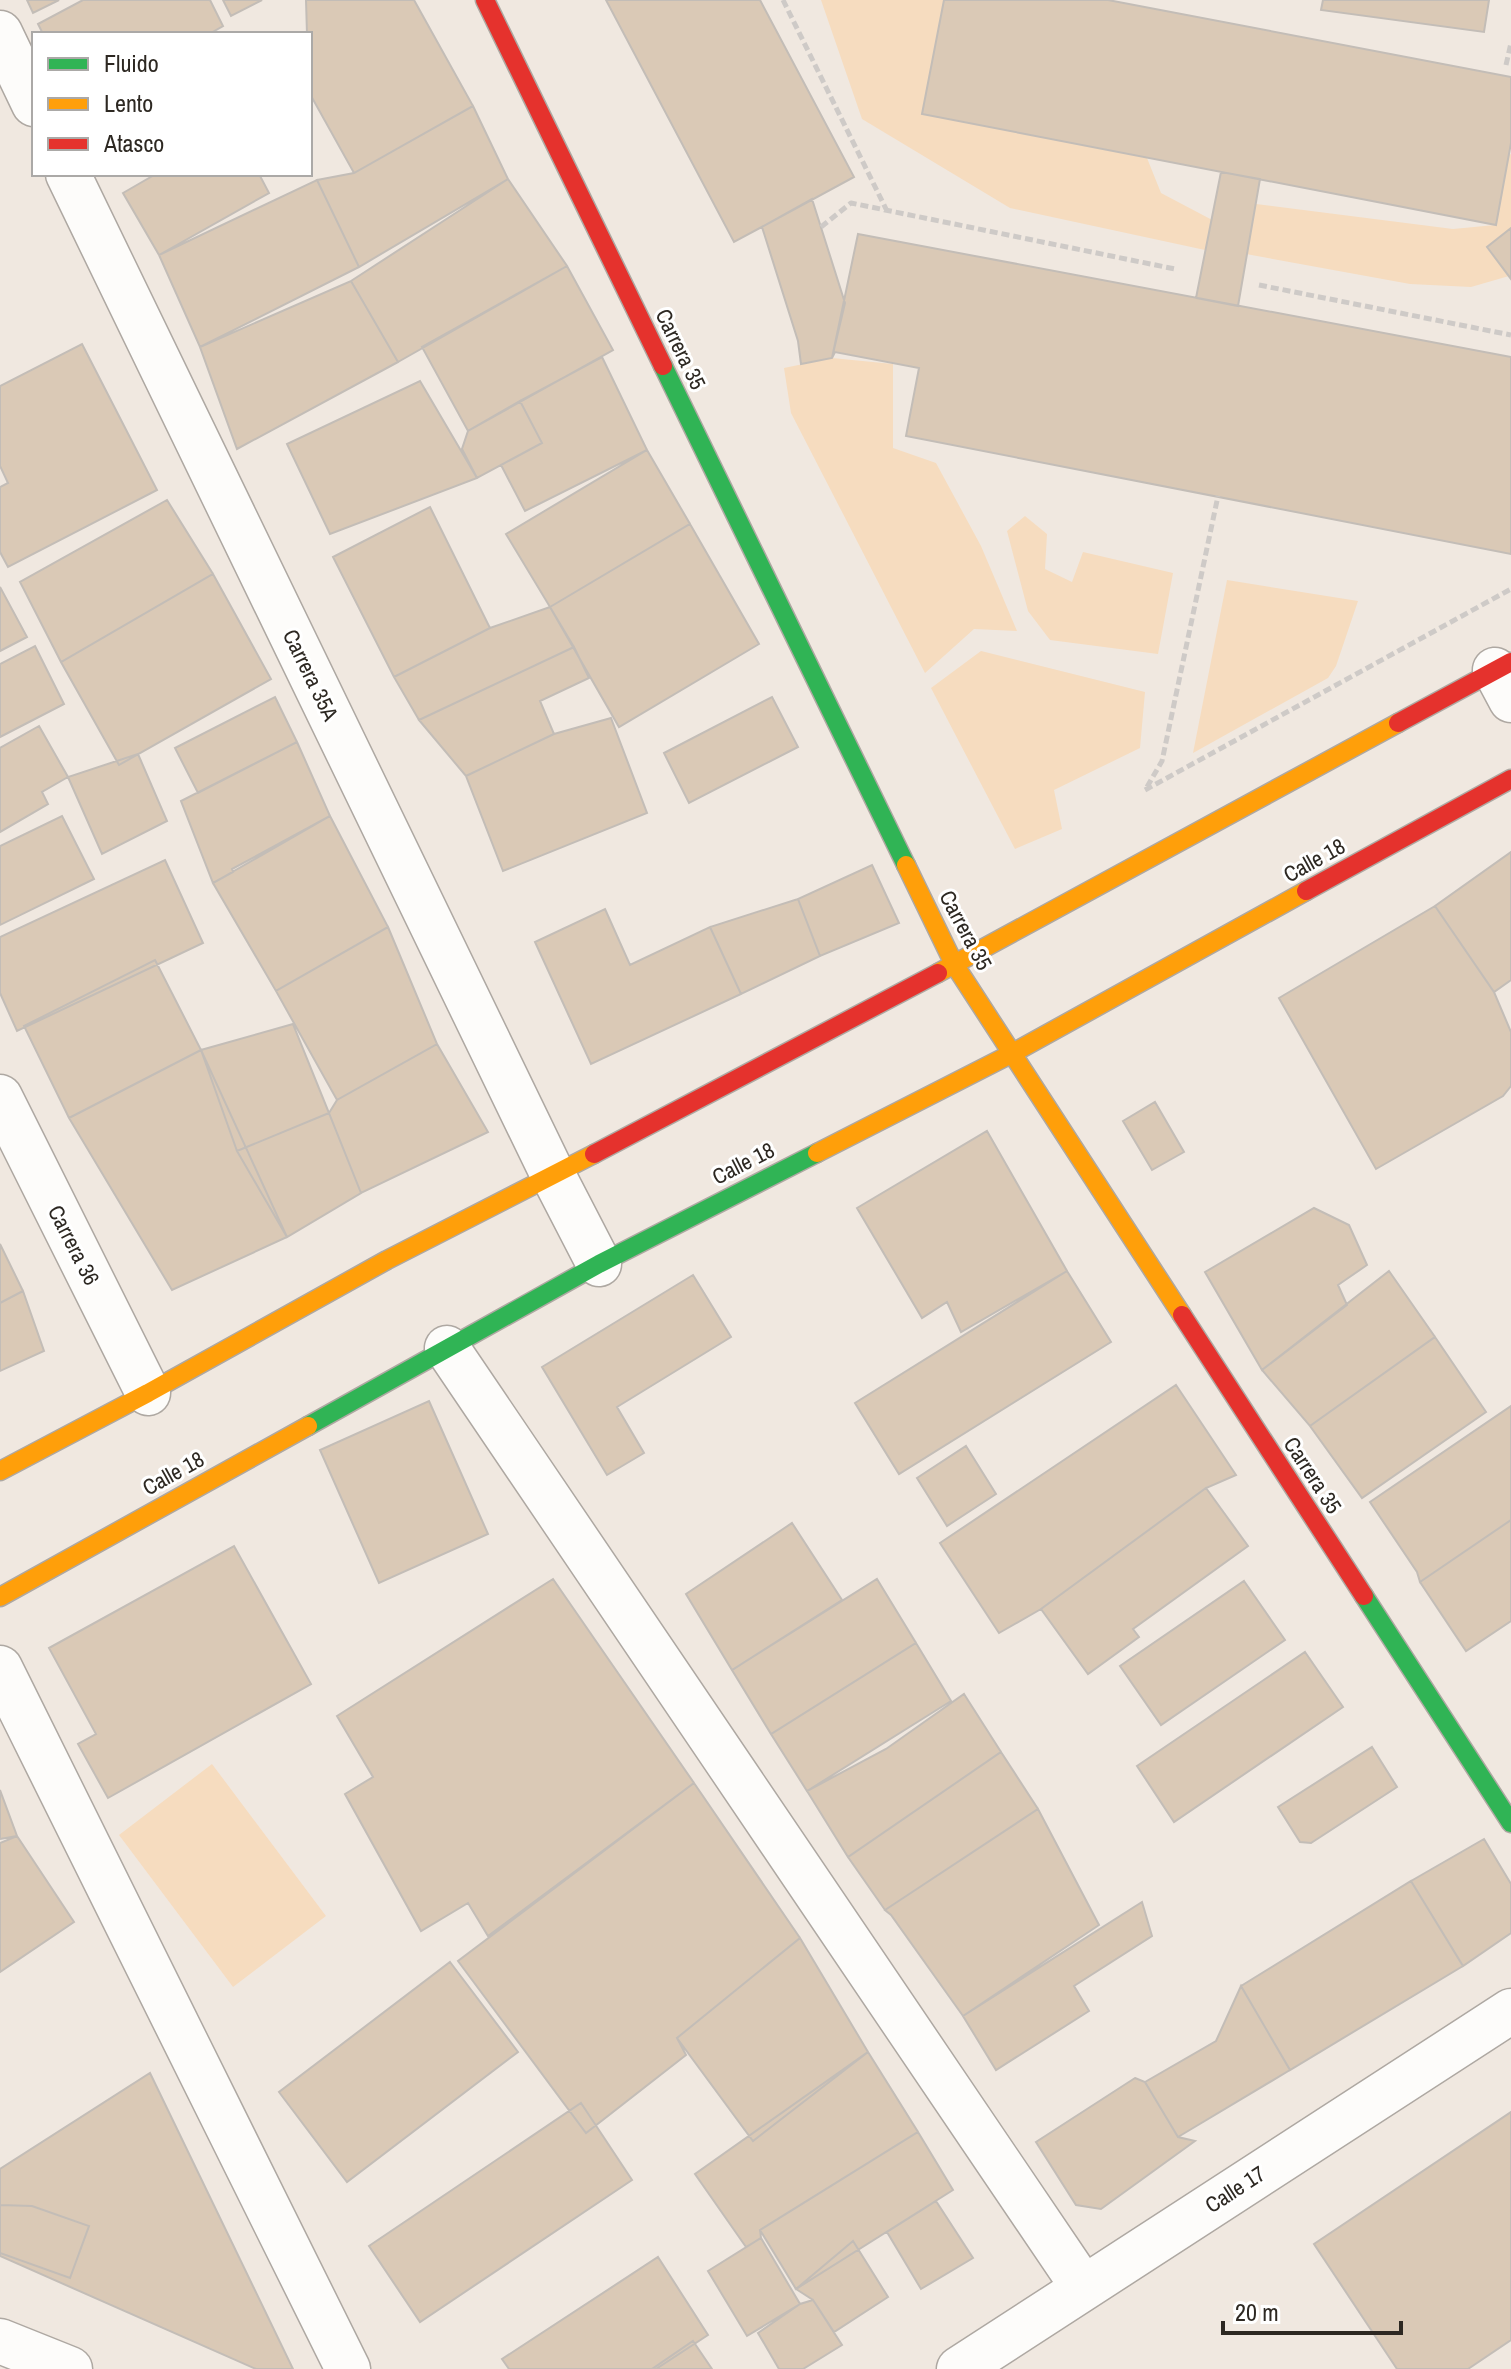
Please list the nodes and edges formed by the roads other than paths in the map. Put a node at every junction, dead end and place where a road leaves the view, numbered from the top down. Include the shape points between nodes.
1 (485, 0) edge
2 (0, 33) edge
3 (32, 100) edge
4 (69, 176) edge
5 (1506, 677) edge
6 (1511, 779) edge
7 (954, 964) junction
8 (1011, 1054) junction
9 (0, 1097) edge
10 (553, 1175) junction
11 (599, 1264) junction
12 (447, 1348) junction
13 (148, 1393) junction
14 (0, 1471) edge
15 (0, 1597) edge
16 (0, 1668) edge
17 (1511, 1823) edge
18 (1511, 2011) edge
19 (1083, 2287) junction
20 (0, 2341) edge
21 (70, 2369) edge
22 (348, 2369) edge
23 (959, 2369) edge

1 - 7 main road, Carrera 35
2 - 3 street
4 - 10 street, Carrera 35A
5 - 7 main road via 1137,863
6 - 8 main road, Calle 18
7 - 8 main road, Carrera 35
7 - 10 main road
8 - 11 main road, Calle 18
8 - 17 main road, Carrera 35
9 - 13 street, Carrera 36
10 - 11 street, Carrera 35A
10 - 13 main road
11 - 12 main road, Calle 18
12 - 15 main road, Calle 18
12 - 19 street
13 - 14 main road
16 - 22 street
18 - 19 street, Calle 17
19 - 23 street, Calle 17
20 - 21 street

